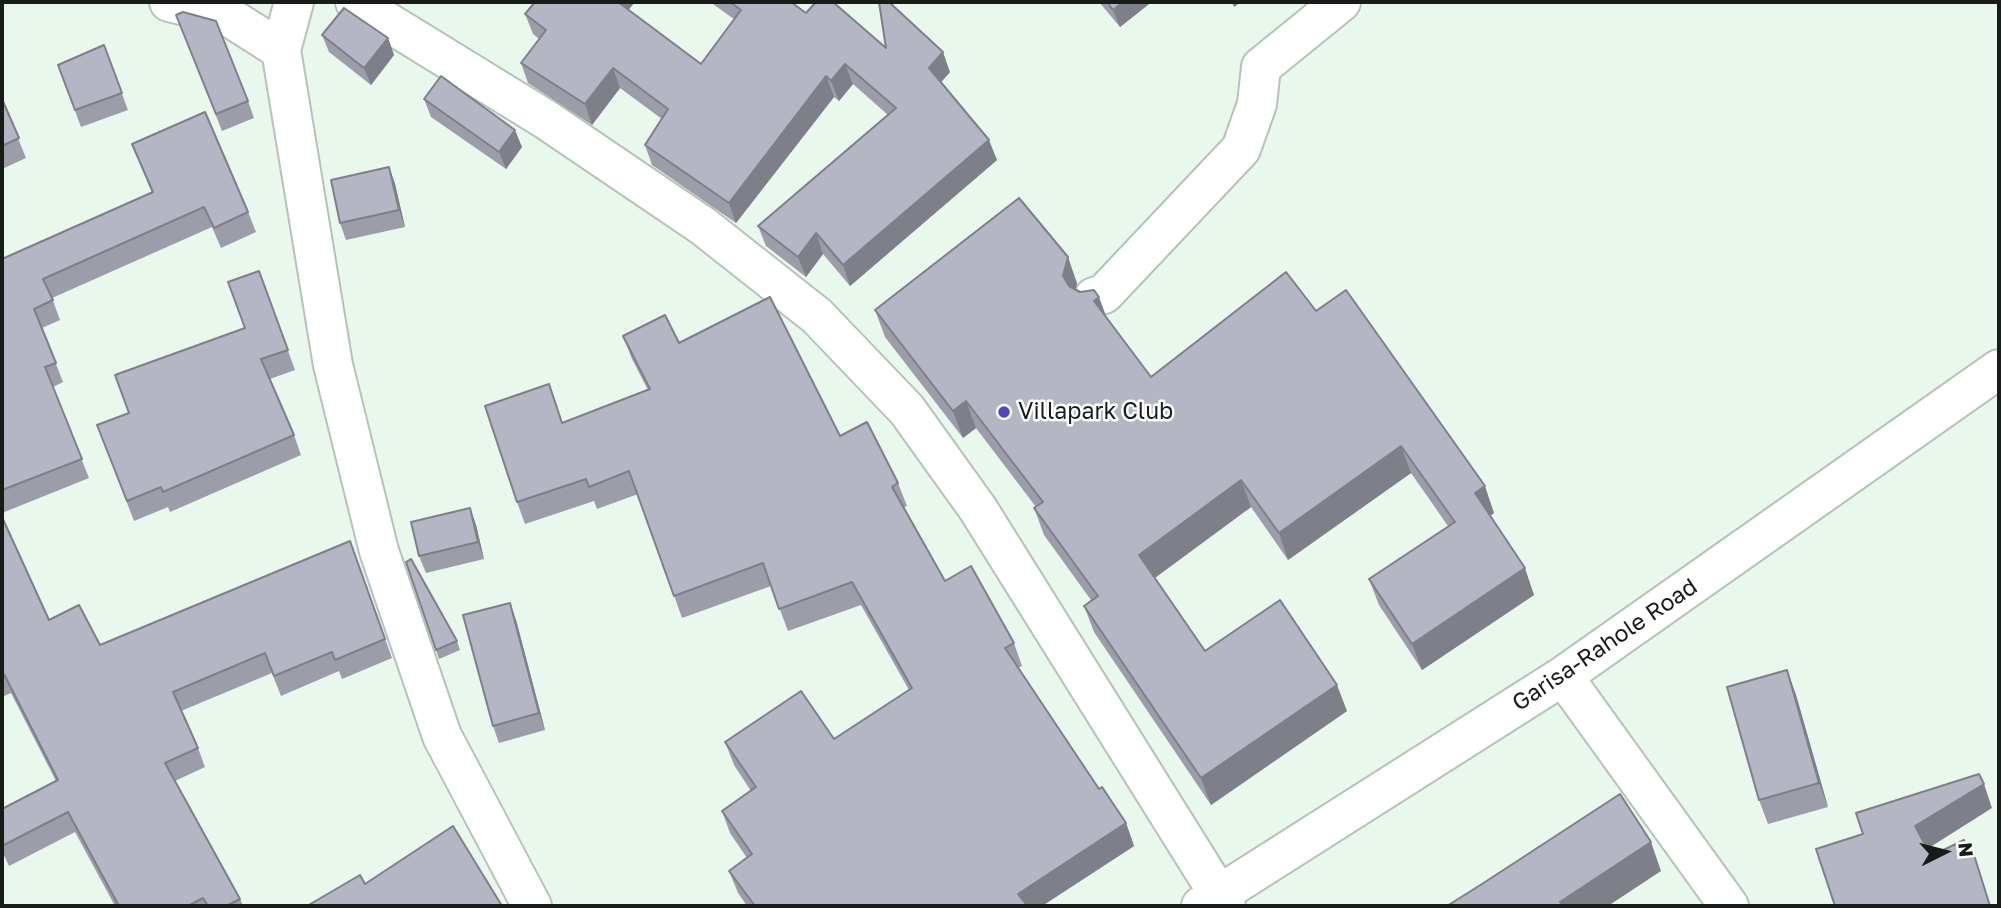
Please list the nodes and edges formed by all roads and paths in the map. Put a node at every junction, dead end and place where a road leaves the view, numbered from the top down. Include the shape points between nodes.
1 (169, 2) edge
2 (294, 2) edge
3 (355, 2) edge
4 (1341, 2) edge
5 (281, 50) junction
6 (1094, 297) edge
7 (1999, 369) edge
8 (1563, 676) junction
9 (1215, 902) edge
10 (532, 906) edge
11 (1729, 906) edge

1 - 5 street via 229,17
2 - 5 street
3 - 9 street via 557,127 703,226 817,316 906,410 978,509
4 - 6 street via 1261,67 1257,104 1241,149 1104,294
5 - 10 street via 332,365 379,551 442,736
7 - 8 street, Garisa-Rahole Road
8 - 9 street, Garisa-Rahole Road
8 - 11 street

